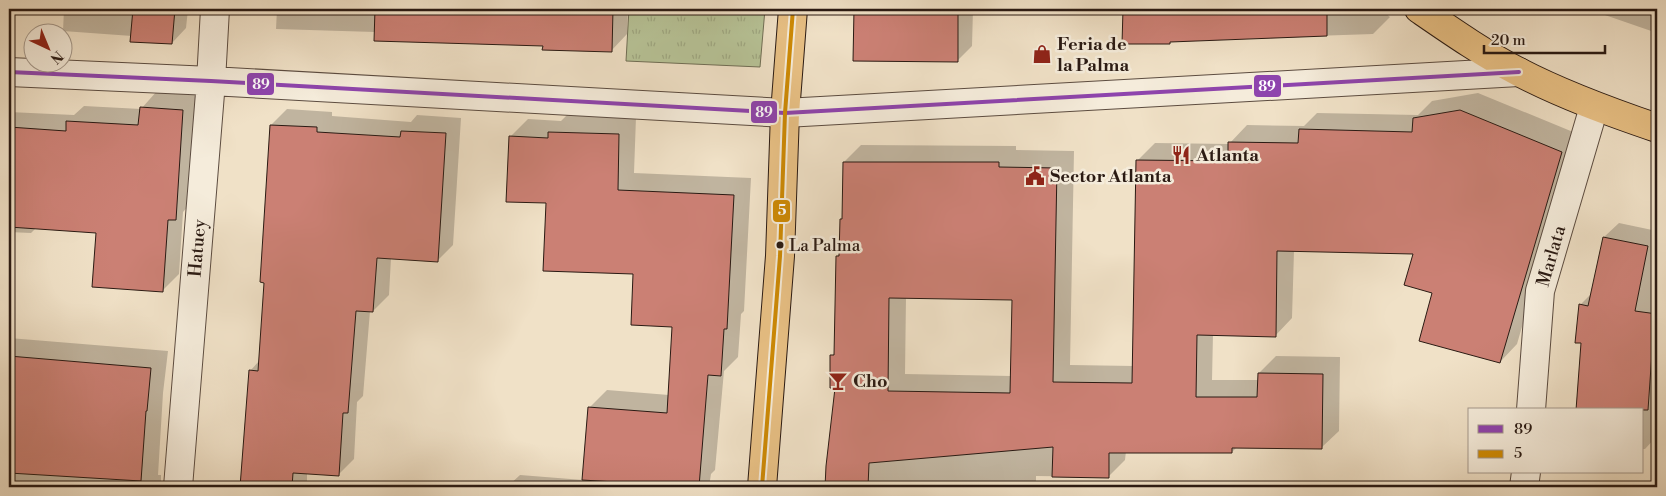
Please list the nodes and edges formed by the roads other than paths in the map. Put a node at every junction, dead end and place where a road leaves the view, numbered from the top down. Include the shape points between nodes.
1 (215, 9) edge
2 (793, 9) edge
3 (1419, 9) edge
4 (9, 72) edge
5 (1518, 72) junction
6 (211, 81) junction
7 (1594, 107) junction
8 (786, 113) junction
9 (1657, 128) edge
10 (1531, 408) edge
11 (1526, 474) edge
12 (178, 487) edge
13 (762, 487) edge
14 (1524, 487) edge

1 - 6 street, Hatuey
2 - 8 main road
3 - 5 main road
4 - 6 street
5 - 7 main road
5 - 8 street
6 - 8 street
6 - 12 street, Hatuey
7 - 9 main road
7 - 10 street, Marlata via 1540,291
8 - 13 main road via 780,256
11 - 14 street

